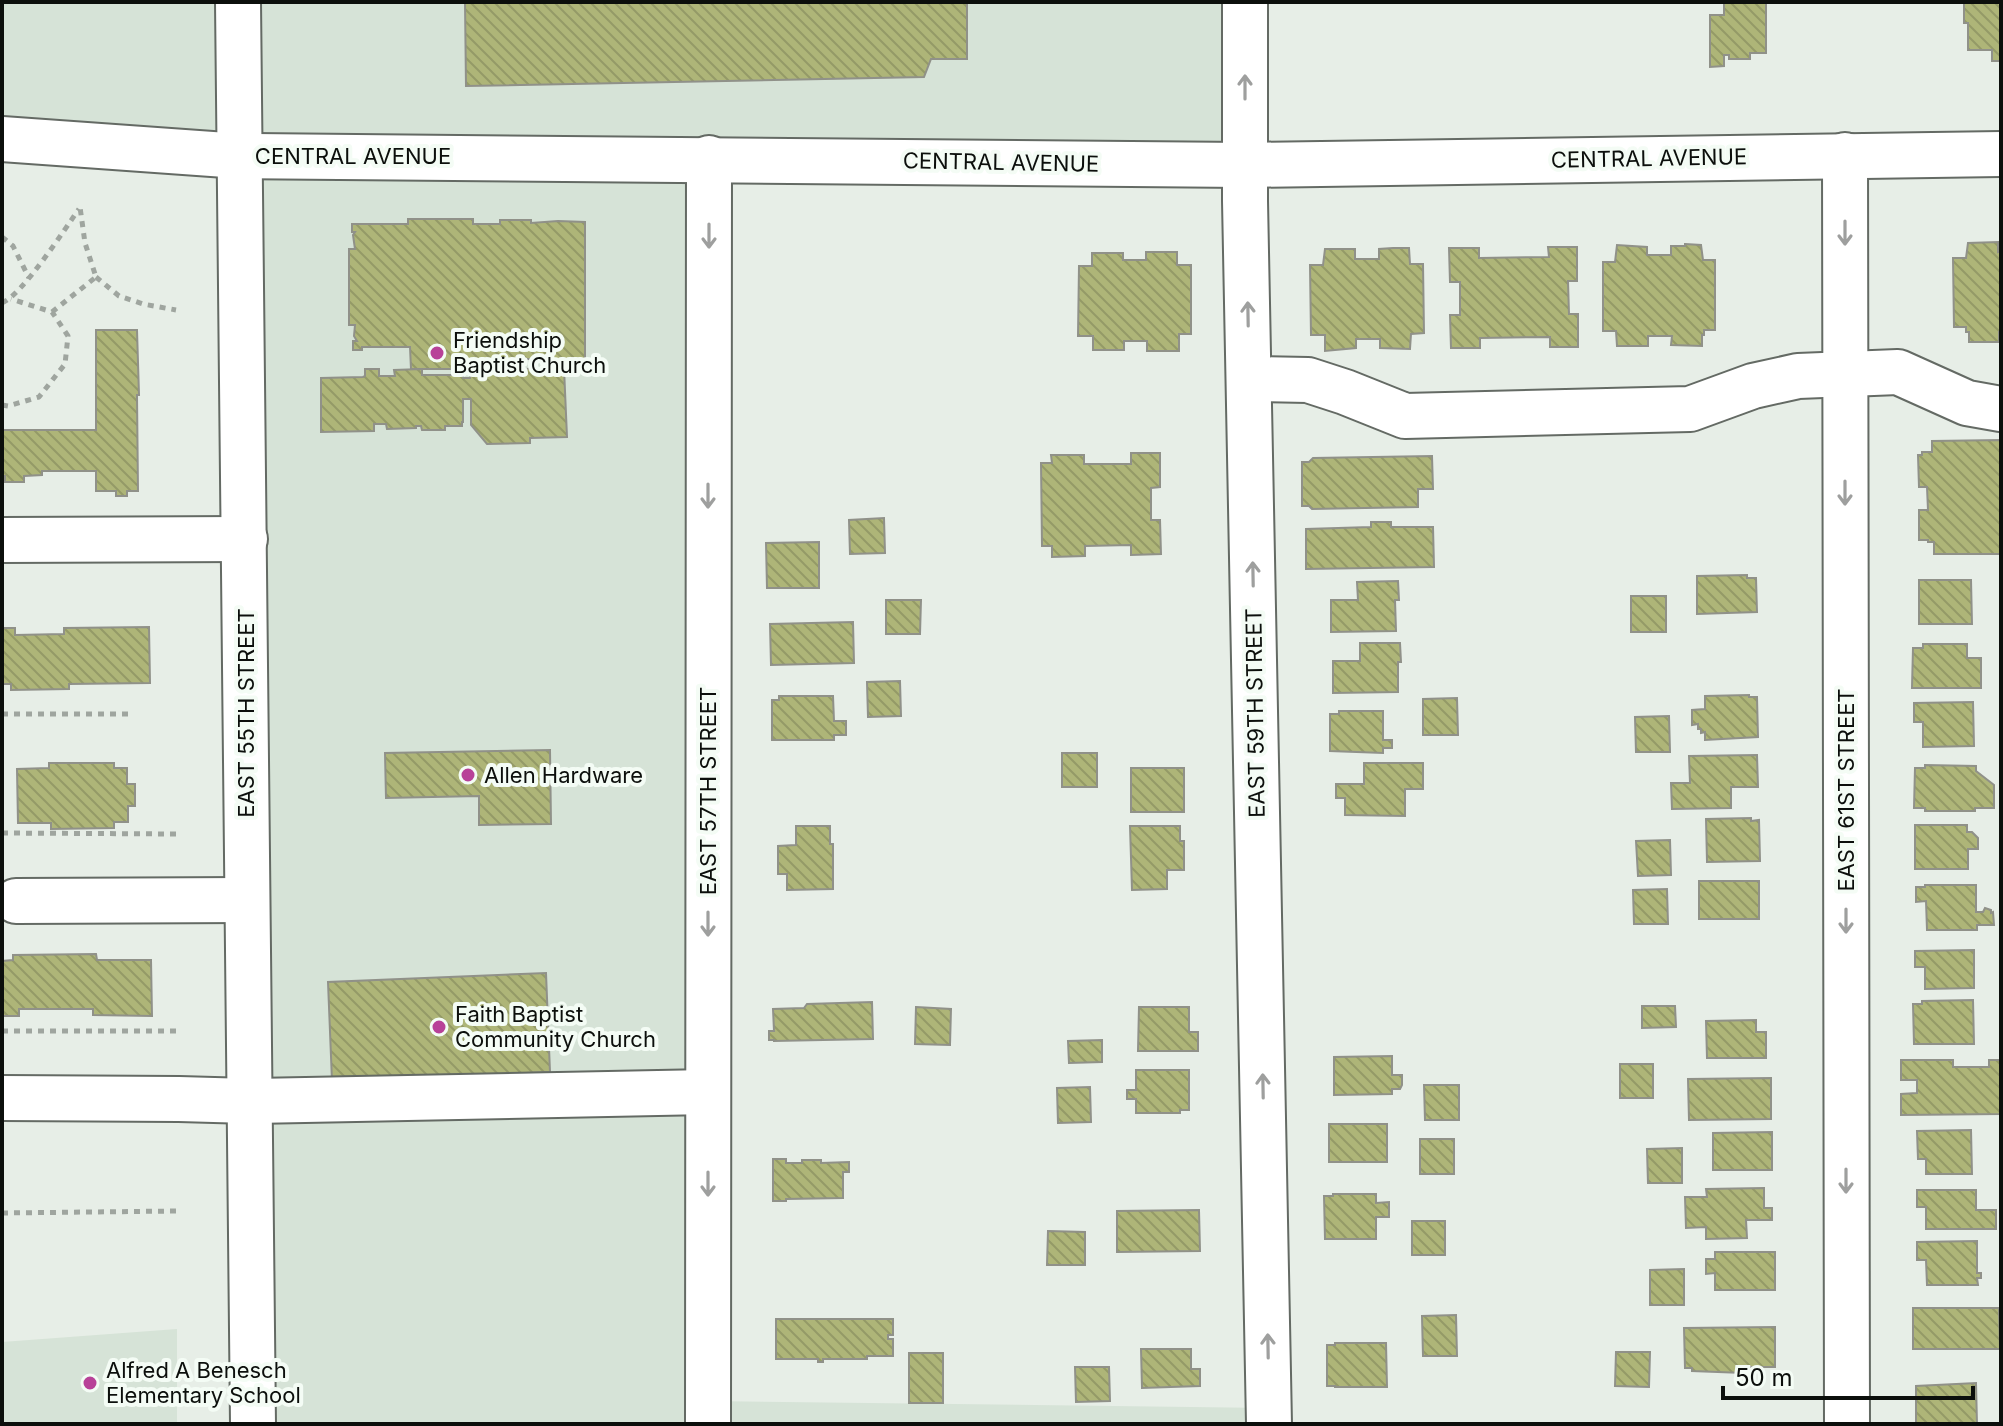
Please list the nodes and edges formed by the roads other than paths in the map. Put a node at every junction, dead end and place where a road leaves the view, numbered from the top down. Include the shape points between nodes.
1 (238, 2) edge
2 (1245, 2) edge
3 (2, 139) edge
4 (2001, 154) edge
5 (1845, 155) junction
6 (240, 156) junction
7 (709, 158) junction
8 (1245, 165) junction
9 (1845, 375) junction
10 (1249, 379) junction
11 (2001, 409) edge
12 (245, 539) junction
13 (2, 540) edge
14 (247, 900) junction
15 (16, 901) dead end
16 (708, 1092) junction
17 (2, 1098) edge
18 (249, 1101) junction
19 (253, 1424) edge
20 (708, 1424) edge
21 (1269, 1424) edge
22 (1847, 1424) edge

1 - 6 street, EAST 55TH STREET
8 -> 2 street, EAST 59TH STREET
3 - 6 street, CENTRAL AVENUE
4 - 5 street, CENTRAL AVENUE
5 - 8 street, CENTRAL AVENUE
5 -> 9 street, EAST 61ST STREET
6 - 7 street, CENTRAL AVENUE
6 - 12 street, EAST 55TH STREET
7 - 8 street, CENTRAL AVENUE
7 -> 16 street, EAST 57TH STREET
10 -> 8 street, EAST 59TH STREET
9 - 10 street via 1804,375 1753,386 1690,409 1405,416 1308,380
9 - 11 street via 1898,372 1967,403
9 -> 22 street, EAST 61ST STREET
21 -> 10 street, EAST 59TH STREET
12 - 13 street
12 - 14 street, EAST 55TH STREET
14 - 15 street
14 - 18 street, EAST 55TH STREET
16 - 18 street
16 -> 20 street, EAST 57TH STREET
17 - 18 street
18 - 19 street, EAST 55TH STREET

